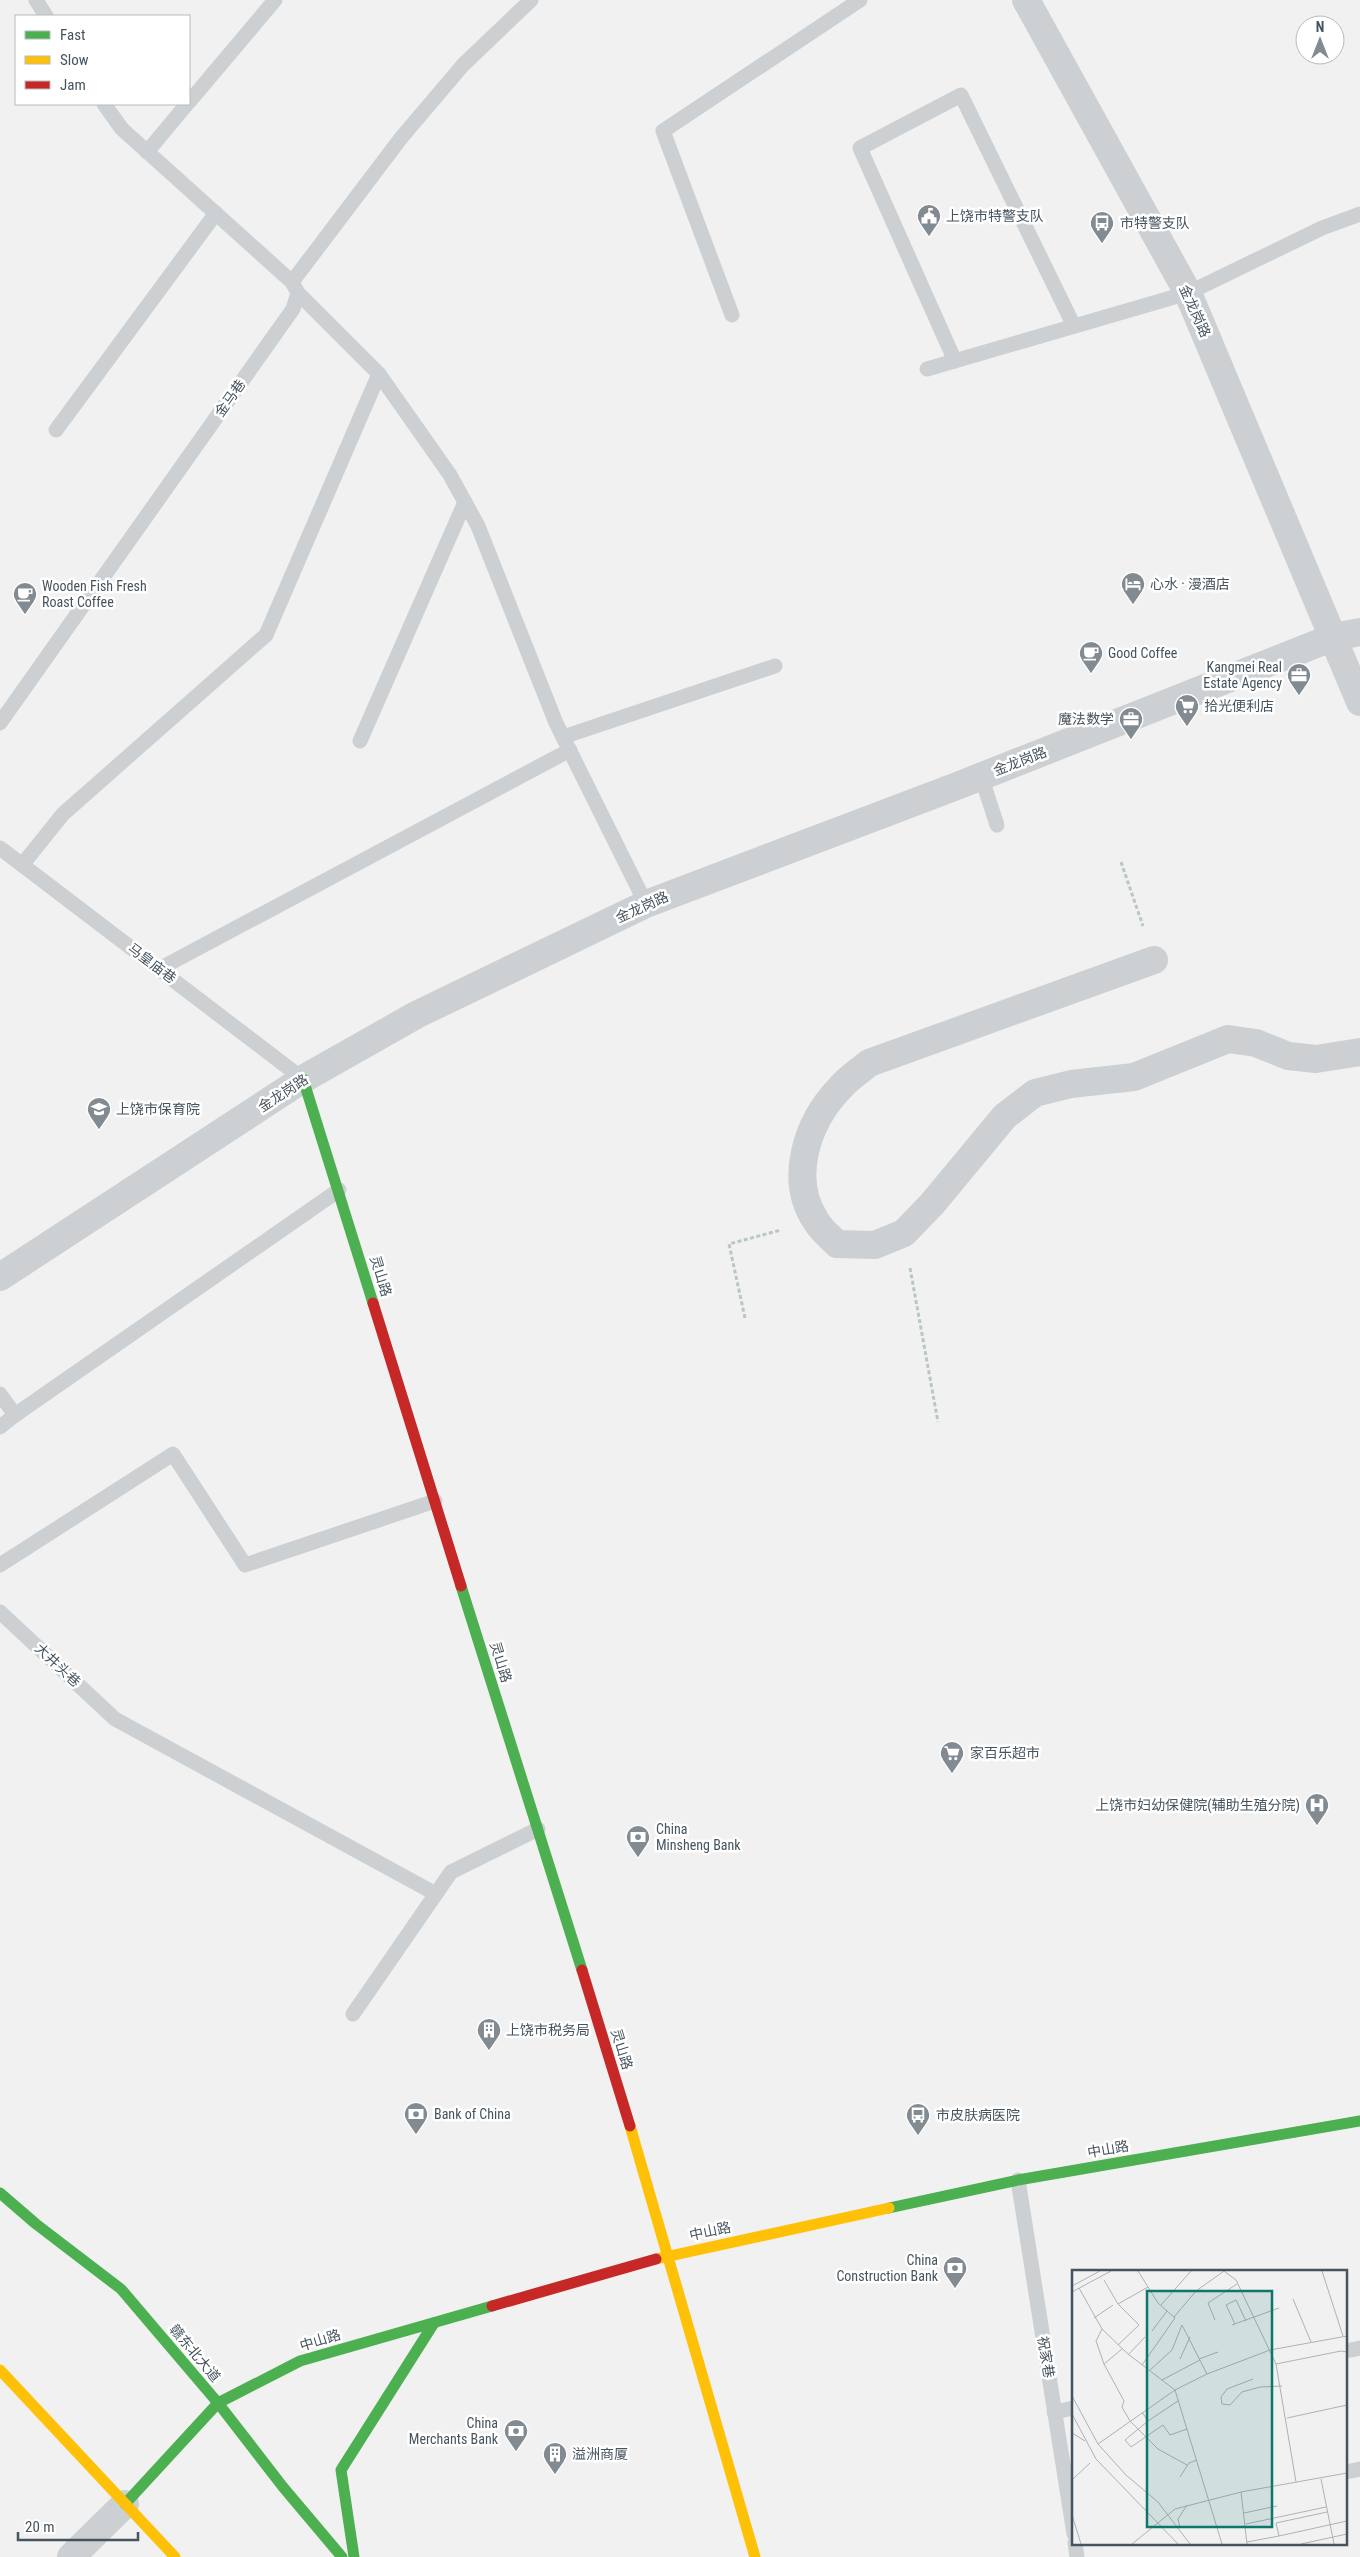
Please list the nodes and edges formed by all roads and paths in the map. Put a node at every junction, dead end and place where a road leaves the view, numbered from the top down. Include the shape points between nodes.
1 (36, 0) edge
2 (275, 0) edge
3 (532, 0) edge
4 (860, 0) edge
5 (1026, 0) edge
6 (45, 15) edge
7 (190, 101) edge
8 (105, 105) edge
9 (186, 105) edge
10 (147, 152) junction
11 (216, 213) junction
12 (1360, 214) edge
13 (295, 288) junction
14 (1188, 293) junction
15 (732, 315) dead end
16 (1074, 326) junction
17 (954, 361) junction
18 (927, 369) dead end
19 (378, 374) junction
20 (56, 430) dead end
21 (465, 502) junction
22 (1347, 635) edge
23 (775, 666) dead end
24 (1360, 702) edge
25 (0, 723) edge
26 (360, 741) dead end
27 (567, 744) junction
28 (981, 776) junction
29 (997, 825) dead end
30 (0, 848) edge
31 (1120, 862) dead end
32 (22, 865) junction
33 (646, 904) junction
34 (1154, 960) joint
35 (159, 969) junction
36 (1360, 1052) edge
37 (302, 1079) junction
38 (339, 1190) junction
39 (816, 1221) junction
40 (904, 1233) junction
41 (0, 1277) edge
42 (745, 1318) dead end
43 (0, 1394) edge
44 (16, 1415) junction
45 (938, 1422) dead end
46 (0, 1427) edge
47 (435, 1501) junction
48 (0, 1565) edge
49 (0, 1612) edge
50 (538, 1829) junction
51 (436, 1894) junction
52 (353, 2014) dead end
53 (1360, 2122) edge
54 (1018, 2180) junction
55 (0, 2194) edge
56 (670, 2255) junction
57 (434, 2323) junction
58 (0, 2370) edge
59 (218, 2403) junction
60 (1072, 2408) edge
61 (1054, 2412) junction
62 (125, 2504) junction
63 (1072, 2519) edge
64 (1075, 2544) edge
65 (71, 2557) edge
66 (174, 2557) edge
67 (342, 2557) edge
68 (354, 2557) edge
69 (755, 2557) edge
70 (1077, 2557) edge

1 - 6 lane
2 - 7 lane
3 - 13 lane, 金马巷 via 463,65 401,138
4 - 15 lane via 663,130
5 - 14 street, 金龙岗路
8 - 10 lane via 122,129
9 - 10 lane
10 - 11 lane
11 - 13 lane
11 - 20 lane
12 - 14 lane via 1322,228
13 - 19 lane
13 - 25 lane, 金马巷 via 293,309
14 - 16 lane
14 - 22 street, 金龙岗路
16 - 17 lane
16 - 17 lane via 961,96 860,148
17 - 18 lane
19 - 21 lane via 414,421
19 - 32 lane via 266,635 63,814
21 - 26 lane
21 - 27 lane via 478,526
22 - 24 street, 金龙岗路
22 - 28 street, 金龙岗路
23 - 27 lane
27 - 33 lane
27 - 35 lane
28 - 29 lane
28 - 33 street, 金龙岗路
30 - 32 lane, 马皇庙巷
31 - 34 path
32 - 35 lane, 马皇庙巷
33 - 37 street, 金龙岗路 via 416,1015
34 - 39 street via 869,1063 839,1088 818,1118 803,1155 802,1191
35 - 37 lane, 马皇庙巷
36 - 40 street via 1316,1059 1288,1056 1256,1043 1228,1039 1134,1077 1072,1084 1035,1093 1005,1116
37 - 38 street, 灵山路
37 - 41 street, 金龙岗路
38 - 44 lane
38 - 47 street, 灵山路
39 - 40 street via 837,1244 875,1245
39 - 42 path via 729,1244
40 - 45 path
43 - 44 lane
44 - 46 lane
47 - 48 lane via 245,1566 173,1454
47 - 50 street, 灵山路
49 - 51 lane, 大井头巷 via 115,1719
50 - 51 lane via 451,1872
50 - 56 street, 灵山路
51 - 52 lane
53 - 54 street, 中山路
54 - 56 street, 中山路
54 - 61 lane, 祝家巷
55 - 59 street, 赣东北大道 via 121,2288
56 - 57 street, 中山路
56 - 69 street, 灵山路
57 - 59 street, 中山路 via 300,2361
57 - 68 street via 340,2470
58 - 62 street
59 - 62 street, 中山路
59 - 67 street, 赣东北大道
60 - 61 lane
61 - 63 lane, 祝家巷
62 - 65 street
62 - 66 street
64 - 70 lane

